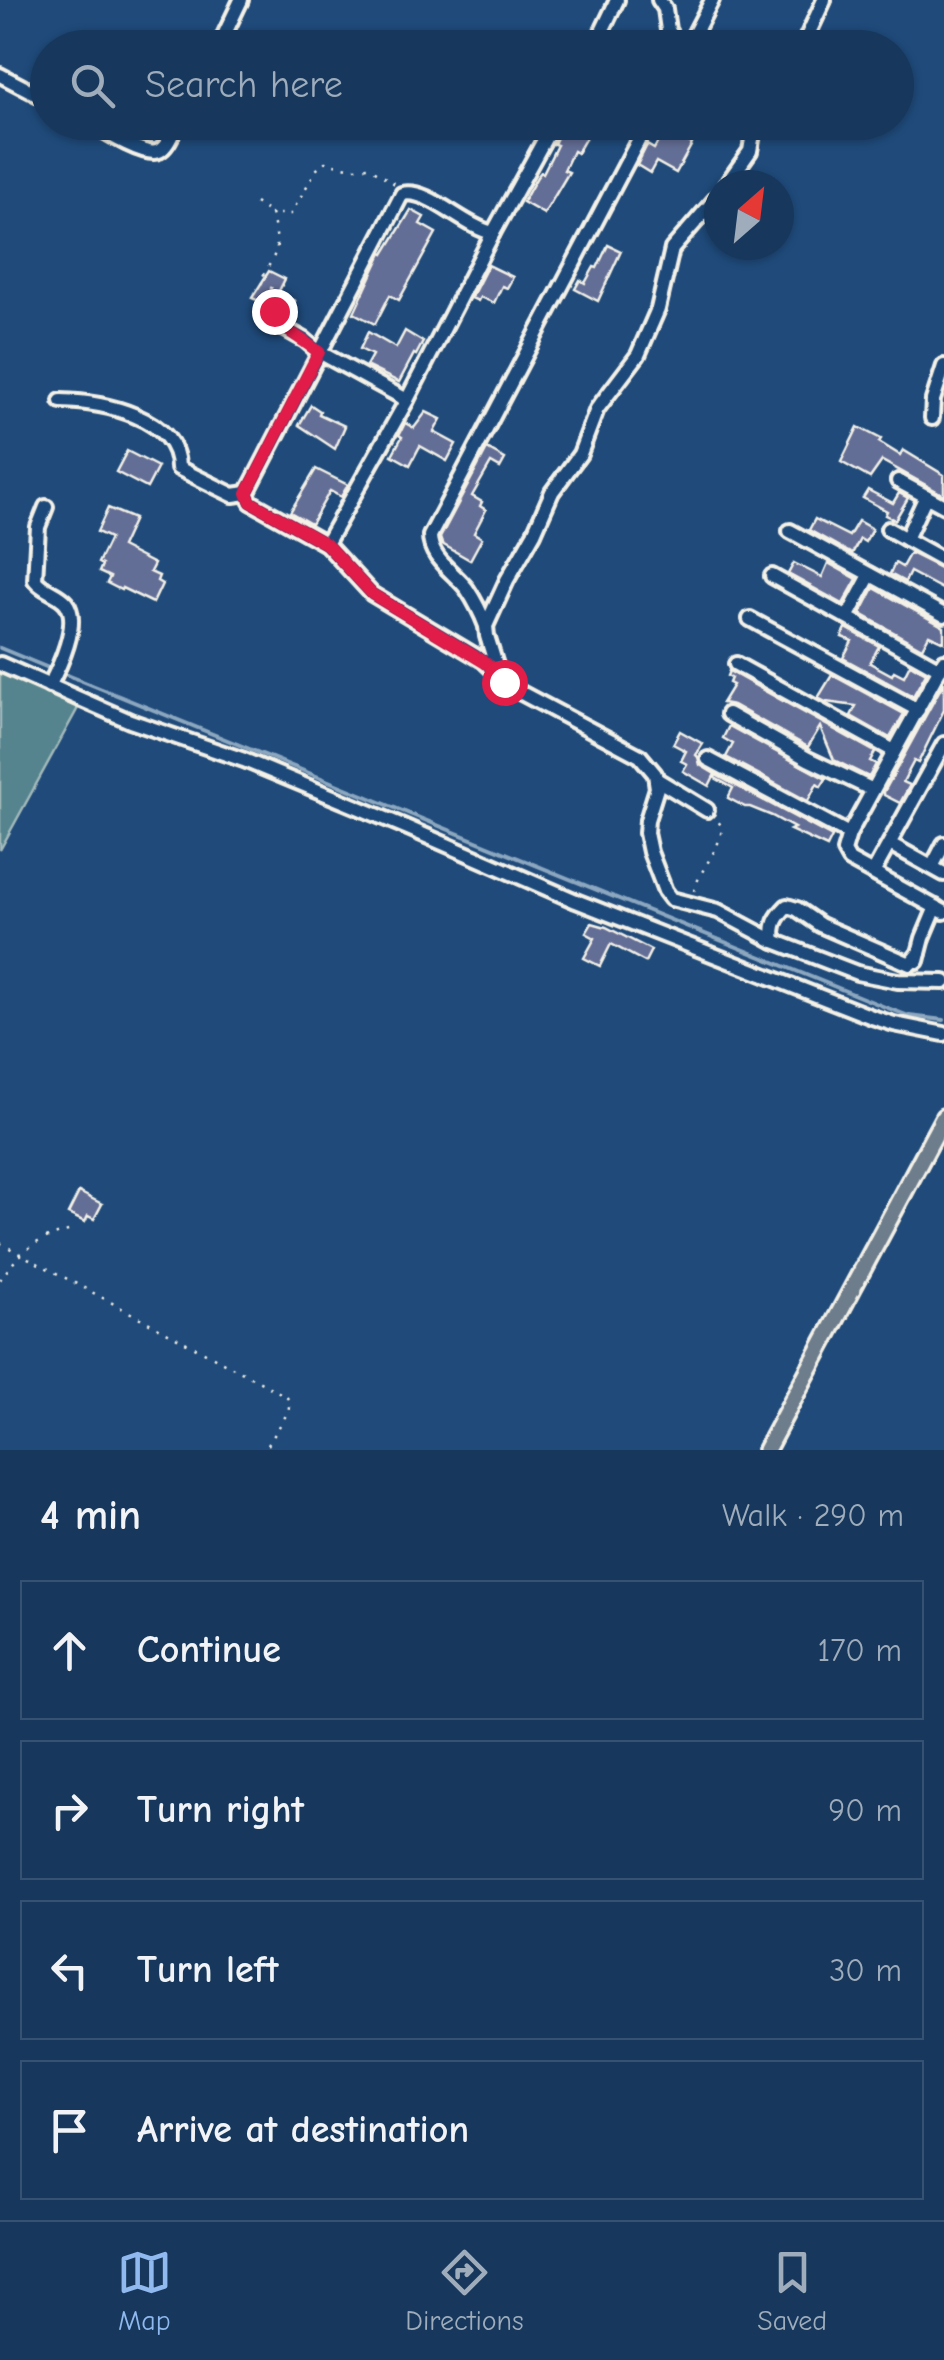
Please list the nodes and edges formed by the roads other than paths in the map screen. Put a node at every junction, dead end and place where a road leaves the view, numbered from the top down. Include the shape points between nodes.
1 (241, 0) edge
2 (617, 0) edge
3 (659, 0) edge
4 (712, 0) edge
5 (824, 0) edge
6 (227, 30) edge
7 (603, 30) edge
8 (668, 30) edge
9 (694, 30) edge
10 (810, 30) edge
11 (0, 75) edge
12 (30, 91) edge
13 (122, 140) edge
14 (169, 140) edge
15 (544, 140) edge
16 (639, 140) edge
17 (752, 140) edge
18 (737, 170) edge
19 (704, 212) edge
20 (493, 233) junction
21 (283, 327) road end
22 (319, 352) junction
23 (944, 366) edge
24 (407, 400) junction
25 (61, 401) dead end
26 (932, 418) dead end
27 (898, 481) dead end
28 (247, 493) junction
29 (926, 496) junction
30 (944, 506) edge
31 (46, 507) dead end
32 (888, 529) dead end
33 (790, 531) dead end
34 (906, 539) junction
35 (326, 544) junction
36 (944, 560) edge
37 (870, 575) junction
38 (772, 576) dead end
39 (944, 615) edge
40 (848, 616) junction
41 (750, 620) dead end
42 (486, 626) junction
43 (0, 664) edge
44 (736, 664) dead end
45 (942, 665) edge
46 (499, 674) junction
47 (51, 682) junction
48 (918, 710) junction
49 (728, 714) dead end
50 (944, 744) edge
51 (894, 752) junction
52 (708, 759) dead end
53 (656, 779) junction
54 (872, 790) junction
55 (707, 810) road end
56 (848, 834) junction
57 (890, 844) junction
58 (944, 844) edge
59 (938, 870) edge
60 (873, 873) junction
61 (940, 909) edge
62 (774, 940) junction
63 (919, 953) junction
64 (915, 982) junction
65 (944, 982) edge
66 (944, 1034) edge
67 (944, 1117) edge
68 (766, 1450) edge

1 - 6 street
2 - 7 street
3 - 8 street
4 - 9 street
5 - 10 street
11 - 12 street
13 - 14 street via 155,152
15 - 20 street
16 - 42 street via 430,536 433,552 466,588
17 - 18 street
19 - 42 street via 672,248 658,309 638,355 597,410
20 - 22 street via 406,192
20 - 24 street
21 - 22 street
22 - 24 street
22 - 28 street
23 - 26 street
24 - 35 street
25 - 28 street via 91,402 142,419 174,446 178,468 233,495
27 - 29 street
28 - 35 street via 255,506
29 - 30 street
29 - 34 street
31 - 47 street via 34,573 37,584 69,608 70,636
32 - 34 street
33 - 37 street
34 - 36 street
35 - 46 street via 372,594
37 - 39 street
37 - 40 street
38 - 40 street
40 - 45 street
41 - 48 street
42 - 46 street
43 - 47 street
44 - 51 street
45 - 48 street
46 - 53 street via 512,688 640,756
47 - 66 street via 130,721 244,760 576,901 872,1017
48 - 51 street
49 - 54 street
50 - 57 street
51 - 54 street
52 - 56 street
53 - 55 street
53 - 62 street via 646,833 670,900 718,911
54 - 56 street
56 - 60 street via 845,857
57 - 59 street
57 - 60 street
58 - 59 street
60 - 61 street
61 - 63 street
62 - 63 street via 774,923 787,906 910,964
62 - 64 street via 857,973
63 - 64 street
64 - 65 street
67 - 68 main road

